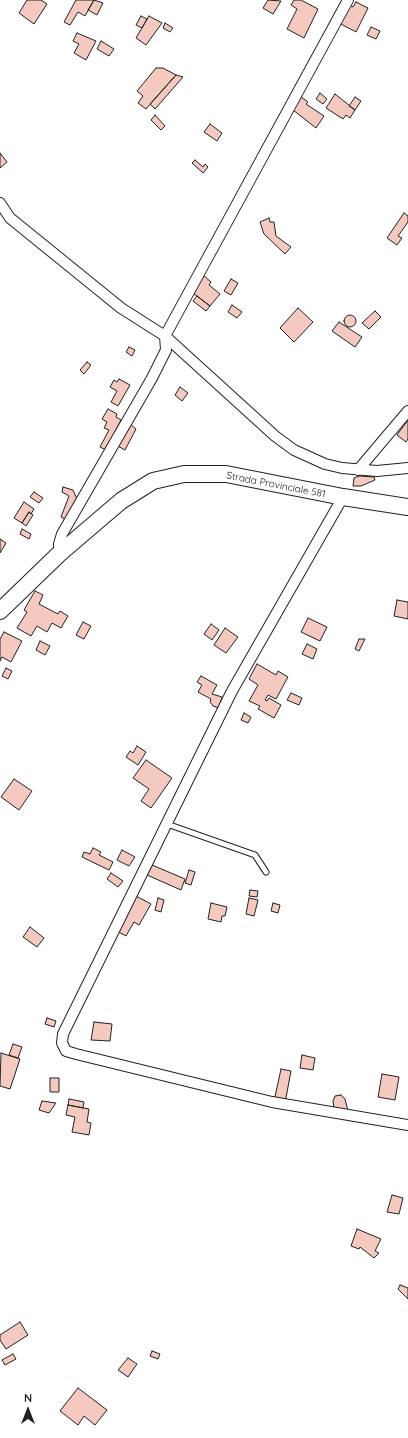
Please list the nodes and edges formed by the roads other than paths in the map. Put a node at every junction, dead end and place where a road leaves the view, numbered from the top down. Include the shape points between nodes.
1 (348, 0) edge
2 (0, 203) edge
3 (166, 336) junction
4 (408, 411) edge
5 (408, 468) edge
6 (358, 470) junction
7 (343, 497) junction
8 (408, 507) edge
9 (60, 554) junction
10 (0, 612) edge
11 (167, 824) junction
12 (266, 872) dead end
13 (408, 1125) edge

1 - 3 street
2 - 3 street via 10,218 100,292
3 - 6 street via 275,436 294,450 325,464
3 - 9 street via 166,350 62,534
4 - 6 street
5 - 6 street
7 - 8 main road, Strada Provinciale 581
7 - 9 main road, Strada Provinciale 581 via 226,474 184,474 153,482 120,501
7 - 11 street via 232,691
9 - 10 main road, Strada Provinciale 581
11 - 12 lane via 255,855
11 - 13 street via 63,1034 62,1043 66,1050 272,1102

